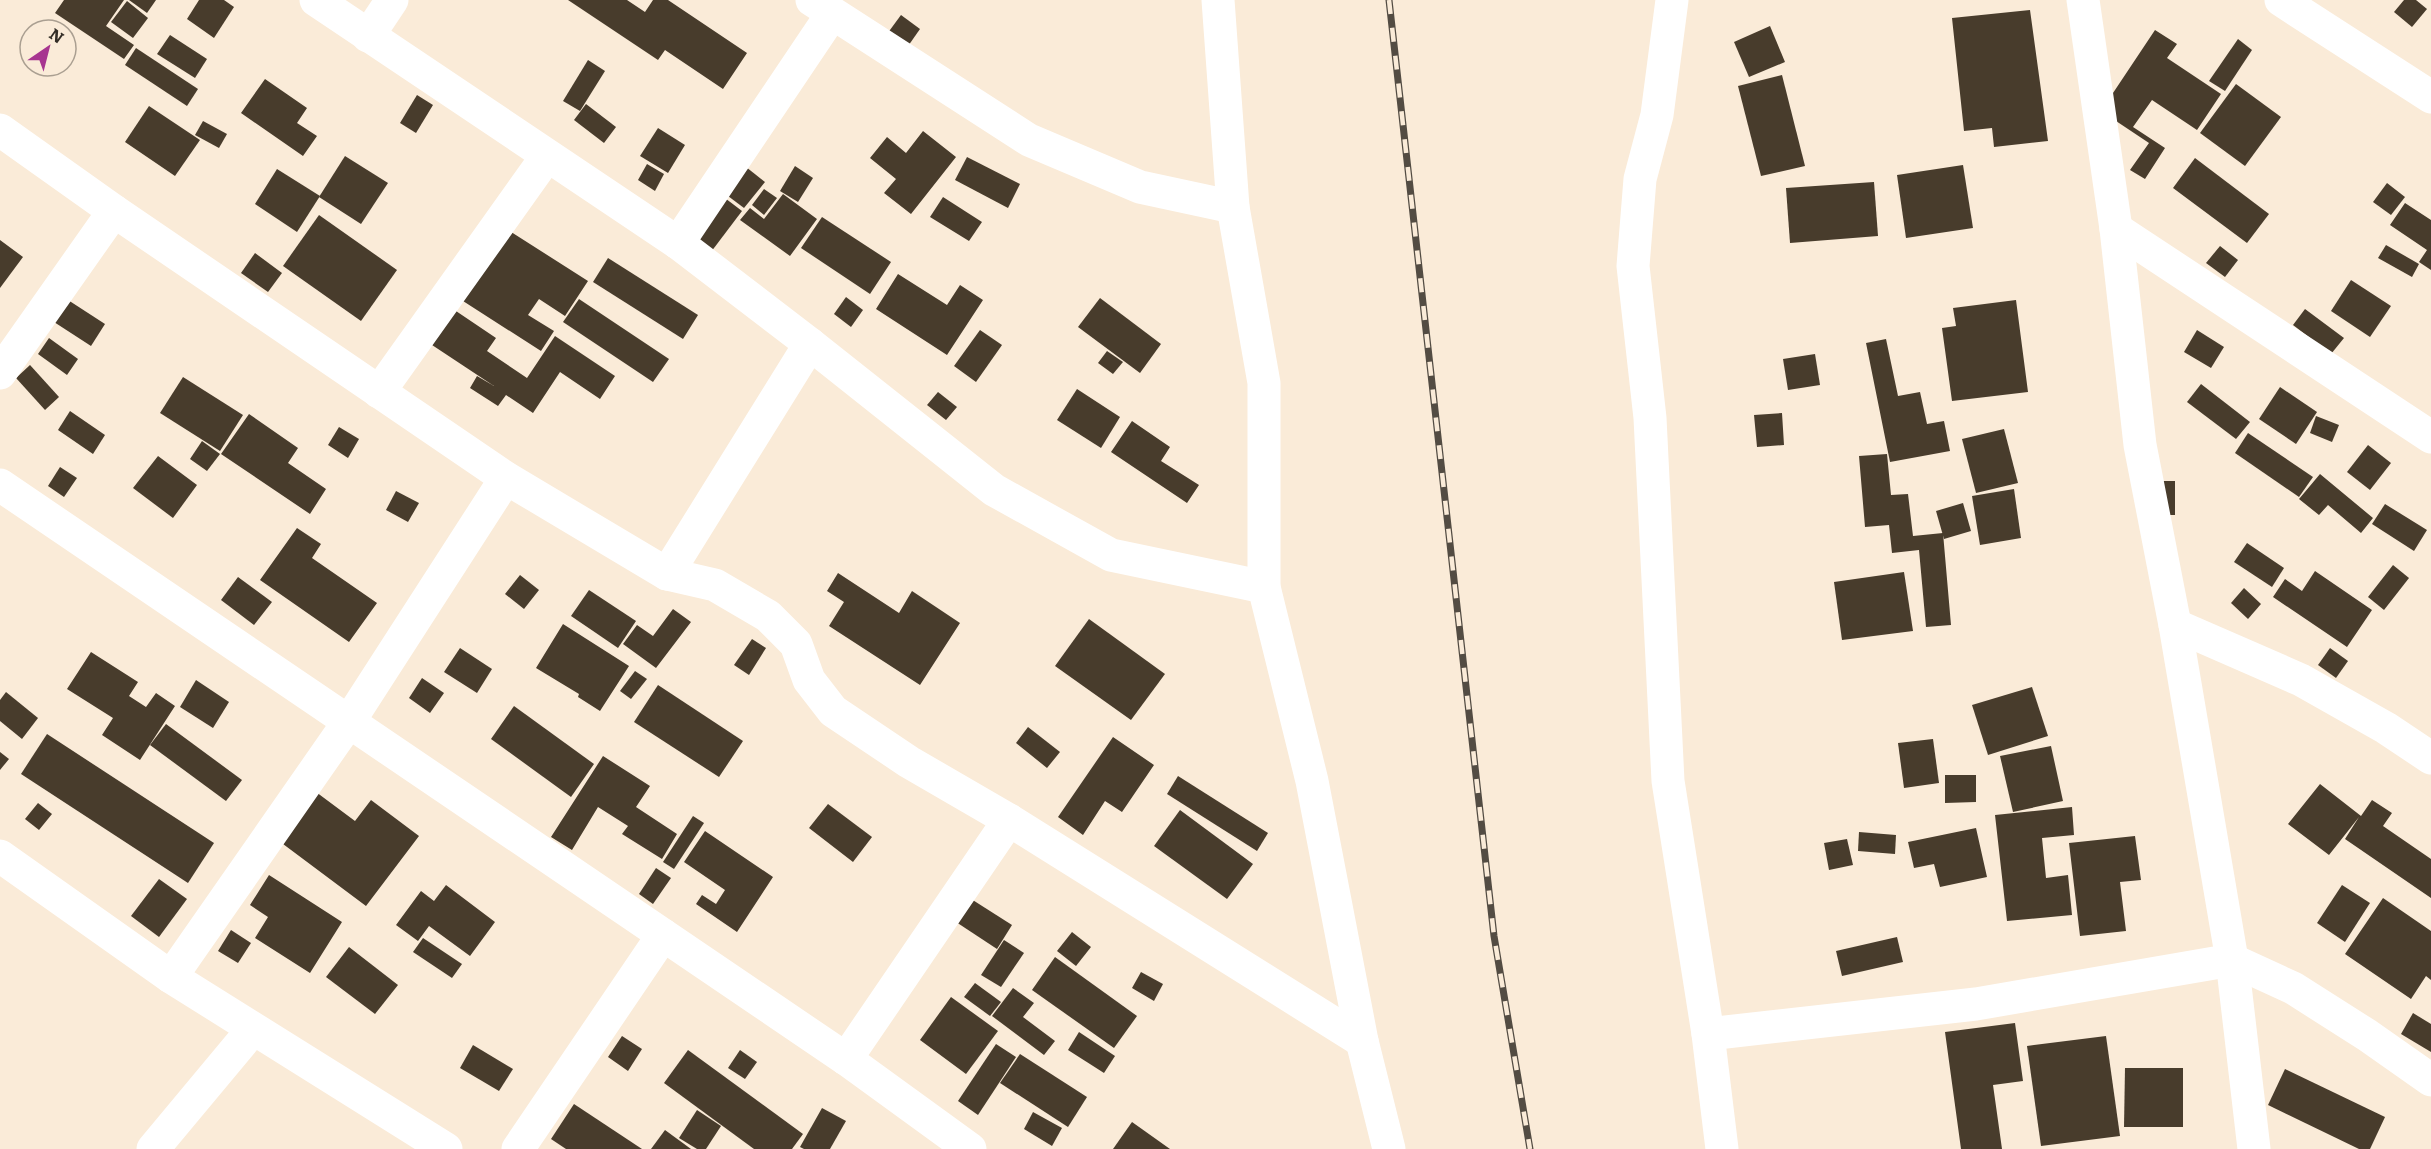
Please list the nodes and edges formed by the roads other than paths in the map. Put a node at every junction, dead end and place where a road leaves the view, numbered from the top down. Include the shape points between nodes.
1 (316, 0) edge
2 (392, 0) edge
3 (1218, 0) edge
4 (1672, 0) edge
5 (2083, 0) edge
6 (2281, 0) edge
7 (822, 7) edge
8 (368, 36) junction
9 (2431, 97) edge
10 (0, 130) edge
11 (547, 156) junction
12 (1233, 207) junction
13 (114, 211) junction
14 (2116, 229) junction
15 (678, 243) junction
16 (810, 344) junction
17 (0, 373) edge
18 (380, 392) junction
19 (2431, 436) edge
20 (506, 478) junction
21 (0, 485) edge
22 (667, 574) junction
23 (1264, 587) junction
24 (2175, 625) junction
25 (348, 723) junction
26 (2431, 758) edge
27 (1010, 820) junction
28 (0, 856) edge
29 (663, 935) junction
30 (2232, 960) junction
31 (171, 977) junction
32 (253, 1029) junction
33 (1708, 1034) junction
34 (1362, 1041) junction
35 (846, 1059) junction
36 (2431, 1080) edge
37 (153, 1149) edge
38 (446, 1149) edge
39 (518, 1149) edge
40 (970, 1149) edge
41 (1389, 1149) edge
42 (1722, 1149) edge
43 (2254, 1149) edge

1 - 8 street
2 - 8 street
3 - 12 street
4 - 33 street via 1657,115 1641,179 1633,266 1650,418 1668,781
5 - 14 street
6 - 9 street
7 - 12 street via 1029,140 1140,187
7 - 15 street
8 - 11 street
10 - 13 street
11 - 15 street
11 - 18 street
12 - 23 street via 1264,383
13 - 17 street
13 - 18 street
14 - 19 street
14 - 24 street via 2140,445
15 - 16 street
16 - 22 street
16 - 23 street via 994,490 1111,555
18 - 20 street
20 - 22 street
20 - 25 street
21 - 25 street
22 - 27 street via 715,585 768,616 796,644 809,680 833,711 909,762
23 - 34 street via 1312,781
24 - 26 street via 2301,680
24 - 30 street
25 - 29 street
25 - 31 street
27 - 34 street
27 - 35 street
28 - 31 street
29 - 35 street
29 - 39 street
30 - 33 street via 1976,1004
30 - 36 street via 2292,988
30 - 43 street
31 - 32 street
32 - 37 street
32 - 38 street
33 - 42 street
34 - 41 street
35 - 40 street

